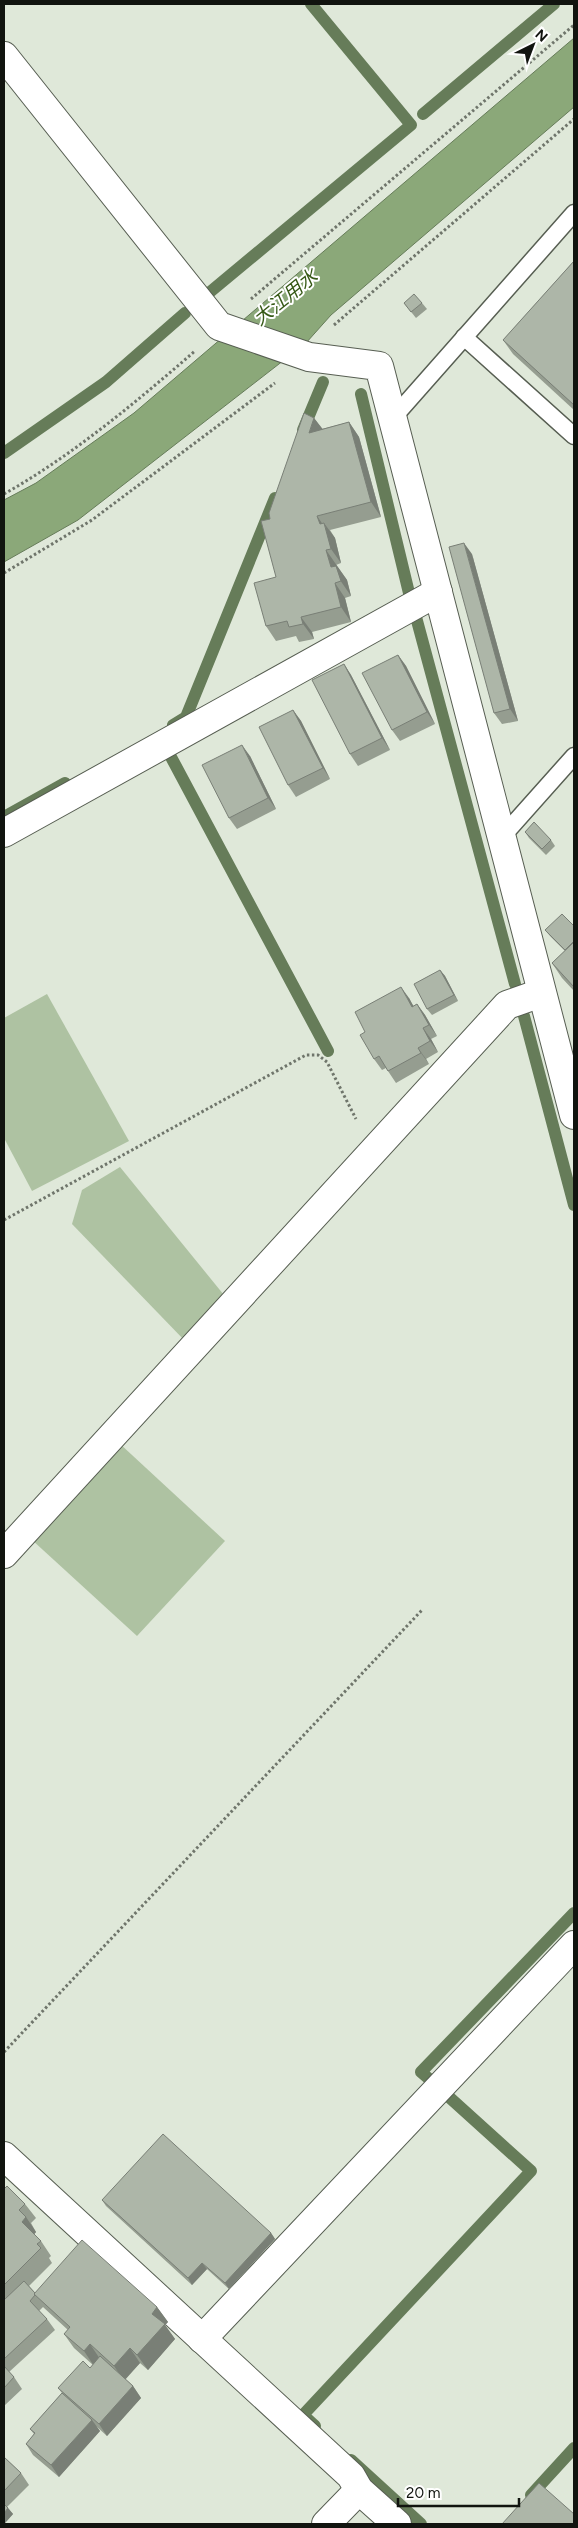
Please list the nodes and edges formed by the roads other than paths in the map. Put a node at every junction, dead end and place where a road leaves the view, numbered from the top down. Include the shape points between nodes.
1 (4, 56) edge
2 (574, 213) edge
3 (464, 337) junction
4 (393, 418) junction
5 (574, 436) edge
6 (438, 592) junction
7 (574, 756) edge
8 (4, 833) edge
9 (501, 838) junction
10 (541, 993) junction
11 (574, 1115) edge
12 (4, 1554) edge
13 (574, 1945) edge
14 (4, 2156) edge
15 (202, 2339) junction
16 (359, 2490) junction
17 (326, 2524) edge
18 (397, 2524) edge

1 - 4 street via 224,328 304,355 379,366
2 - 3 lane
3 - 4 lane
3 - 5 lane
4 - 6 street
6 - 8 street
6 - 9 street
7 - 9 lane
9 - 10 street
10 - 11 street
10 - 12 street via 507,1005
13 - 15 street
14 - 15 street
15 - 16 street via 351,2476
16 - 17 street
16 - 18 street

